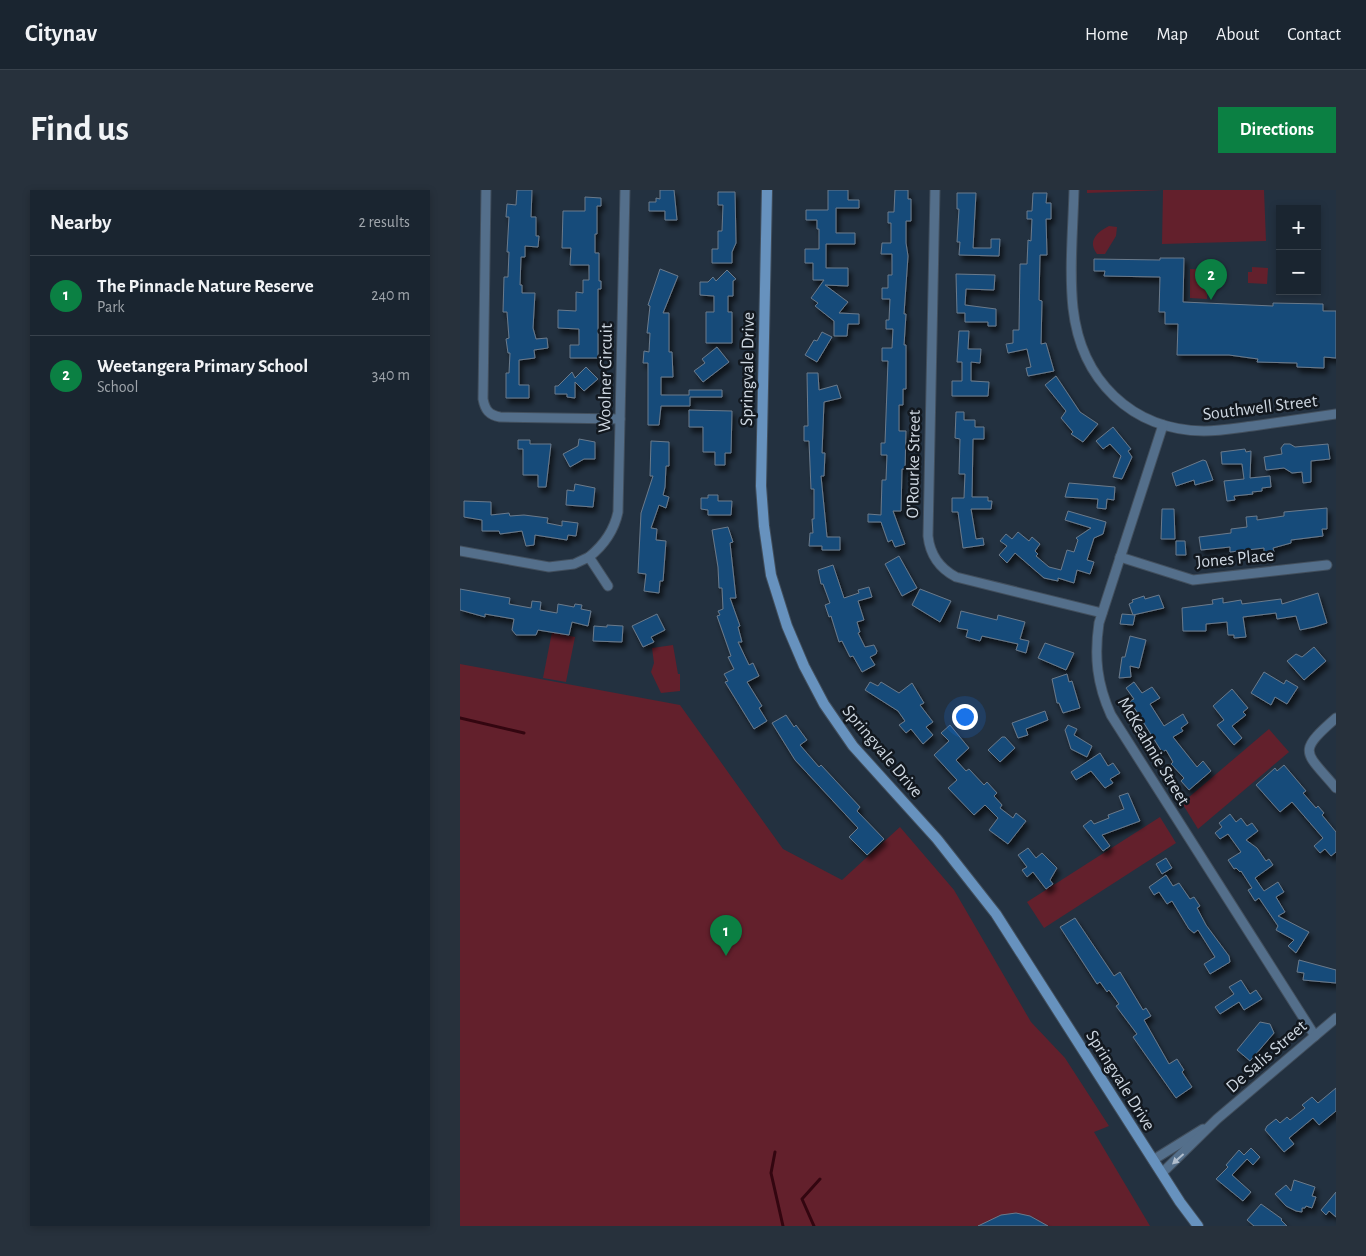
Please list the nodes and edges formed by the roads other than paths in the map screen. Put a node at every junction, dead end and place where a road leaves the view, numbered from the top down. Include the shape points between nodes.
1 (486, 190) edge
2 (625, 190) edge
3 (767, 190) edge
4 (935, 190) edge
5 (1074, 190) edge
6 (1336, 414) edge
7 (620, 419) junction
8 (1163, 425) junction
9 (460, 551) edge
10 (589, 557) junction
11 (1120, 558) junction
12 (1327, 565) dead end
13 (608, 586) dead end
14 (1102, 613) junction
15 (1336, 718) edge
16 (1336, 788) edge
17 (1336, 1018) edge
18 (1315, 1036) junction
19 (1218, 1119) junction
20 (1153, 1160) junction
21 (1162, 1173) junction
22 (1198, 1226) edge

1 - 7 street via 485,409 500,417
2 - 7 street, Woolner Circuit
3 - 20 main road, Springvale Drive via 761,486 772,575 788,629 804,666 837,723 855,749 939,841 996,914
4 - 14 street, O'Rourke Street via 928,536 931,550 936,562 956,578
5 - 8 street, Southwell Street via 1072,298 1081,344 1094,372 1118,401 1144,418
6 - 8 street, Southwell Street via 1207,431
7 - 10 street, Woolner Circuit via 616,520 601,548
8 - 11 street, McKeahnie Street
9 - 10 street, Woolner Circuit via 549,567 574,564
10 - 13 street
11 - 12 street, Jones Place via 1193,580
11 - 14 street, McKeahnie Street
14 - 18 street, McKeahnie Street via 1096,666 1102,696 1111,715
15 - 16 street via 1309,745 1312,759
17 - 18 street, De Salis Street
18 - 19 street, De Salis Street
19 - 20 street, De Salis Street
19 -> 21 street, De Salis Street
20 - 21 main road, Springvale Drive
21 - 22 main road, Springvale Drive

